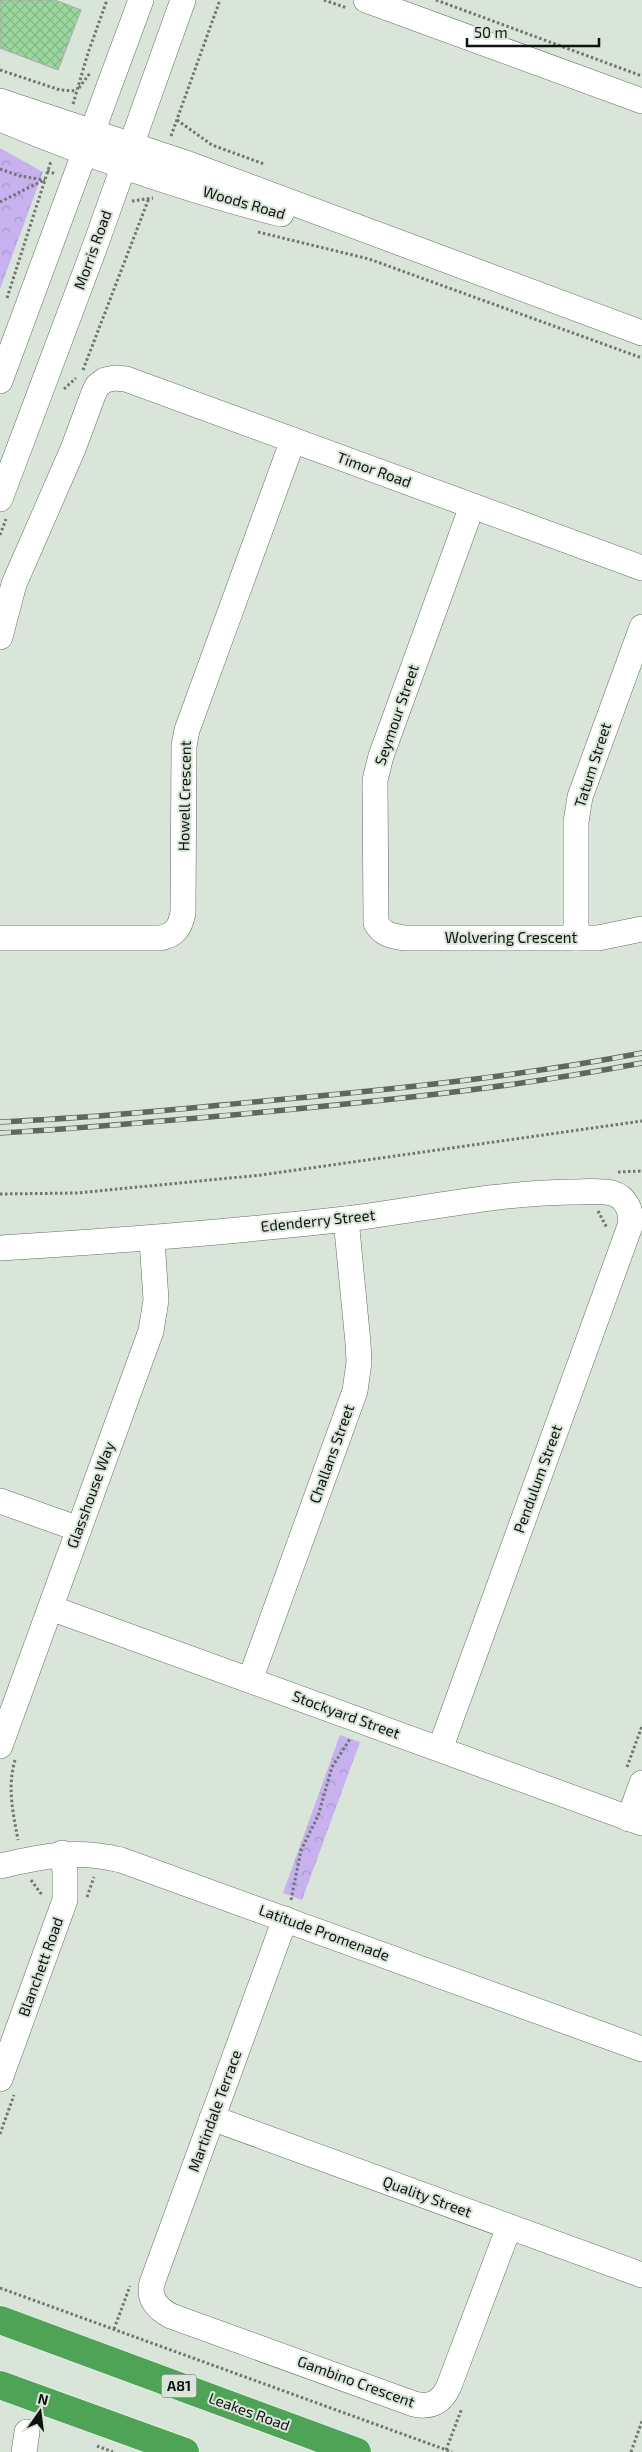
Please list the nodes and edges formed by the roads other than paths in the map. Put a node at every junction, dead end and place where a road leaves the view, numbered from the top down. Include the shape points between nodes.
1 (140, 0) edge
2 (183, 0) edge
3 (366, 0) edge
4 (0, 101) edge
5 (642, 101) edge
6 (0, 119) edge
7 (62, 133) junction
8 (88, 142) junction
9 (127, 156) junction
10 (641, 328) edge
11 (0, 381) edge
12 (293, 440) junction
13 (472, 506) junction
14 (3, 508) edge
15 (642, 568) edge
16 (642, 628) edge
17 (0, 637) edge
18 (642, 929) edge
19 (381, 931) joint
20 (0, 938) edge
21 (576, 938) junction
22 (629, 1208) joint
23 (346, 1219) junction
24 (152, 1239) junction
25 (0, 1248) edge
26 (0, 1501) edge
27 (79, 1529) junction
28 (50, 1608) junction
29 (250, 1680) junction
30 (6, 1739) edge
31 (440, 1749) junction
32 (634, 1776) edge
33 (636, 1821) edge
34 (62, 1853) junction
35 (5, 1854) edge
36 (288, 1910) junction
37 (642, 2049) edge
38 (0, 2079) edge
39 (212, 2118) junction
40 (509, 2227) junction
41 (642, 2275) edge
42 (154, 2303) joint
43 (0, 2320) edge
44 (0, 2385) edge
45 (185, 2452) edge
46 (357, 2452) edge

1 - 8 street
2 - 9 street, Morris Road
3 - 5 street
4 - 7 street
6 - 7 street
7 - 8 street, Woods Road
8 - 9 street, Woods Road
8 - 11 street
9 - 10 street, Woods Road via 158,176 407,246
9 - 14 street, Morris Road
12 - 13 street, Timor Road
12 - 17 street, Timor Road via 126,379 105,380 93,395 14,584
12 - 20 street, Howell Crescent via 187,730 184,746 183,913 180,926 170,936 160,938
13 - 15 street, Timor Road
13 - 19 street, Seymour Street via 375,780 374,908
16 - 21 street, Tatum Street via 580,797 576,822
18 - 21 street, Wolvering Crescent via 598,938
19 - 21 street, Wolvering Crescent via 404,938
22 - 23 street, Edenderry Street via 620,1197 609,1193 555,1192
22 - 31 street, Pendulum Street via 632,1219 622,1248
23 - 24 street, Edenderry Street
23 - 29 street, Challans Street via 359,1362 355,1390
24 - 25 street, Edenderry Street
24 - 27 street, Glasshouse Way via 156,1300 151,1331
26 - 27 street
27 - 28 street, Glasshouse Way
28 - 29 street, Stockyard Street
28 - 30 street, Glasshouse Way
29 - 31 street, Stockyard Street
31 - 33 street, Stockyard Street
32 - 33 street
34 - 35 street, Latitude Promenade
34 - 36 street, Latitude Promenade via 102,1855
34 - 38 street, Blanchett Road via 66,1890 63,1908
36 - 37 street, Latitude Promenade
36 - 39 street, Martindale Terrace
39 - 40 street, Quality Street
39 - 42 street, Martindale Terrace via 152,2283
40 - 41 street, Quality Street
40 - 42 street, Gambino Crescent via 449,2386 444,2397 431,2406 414,2404 171,2316
43 - 46 highway, Leakes Road / A81
44 - 45 highway

